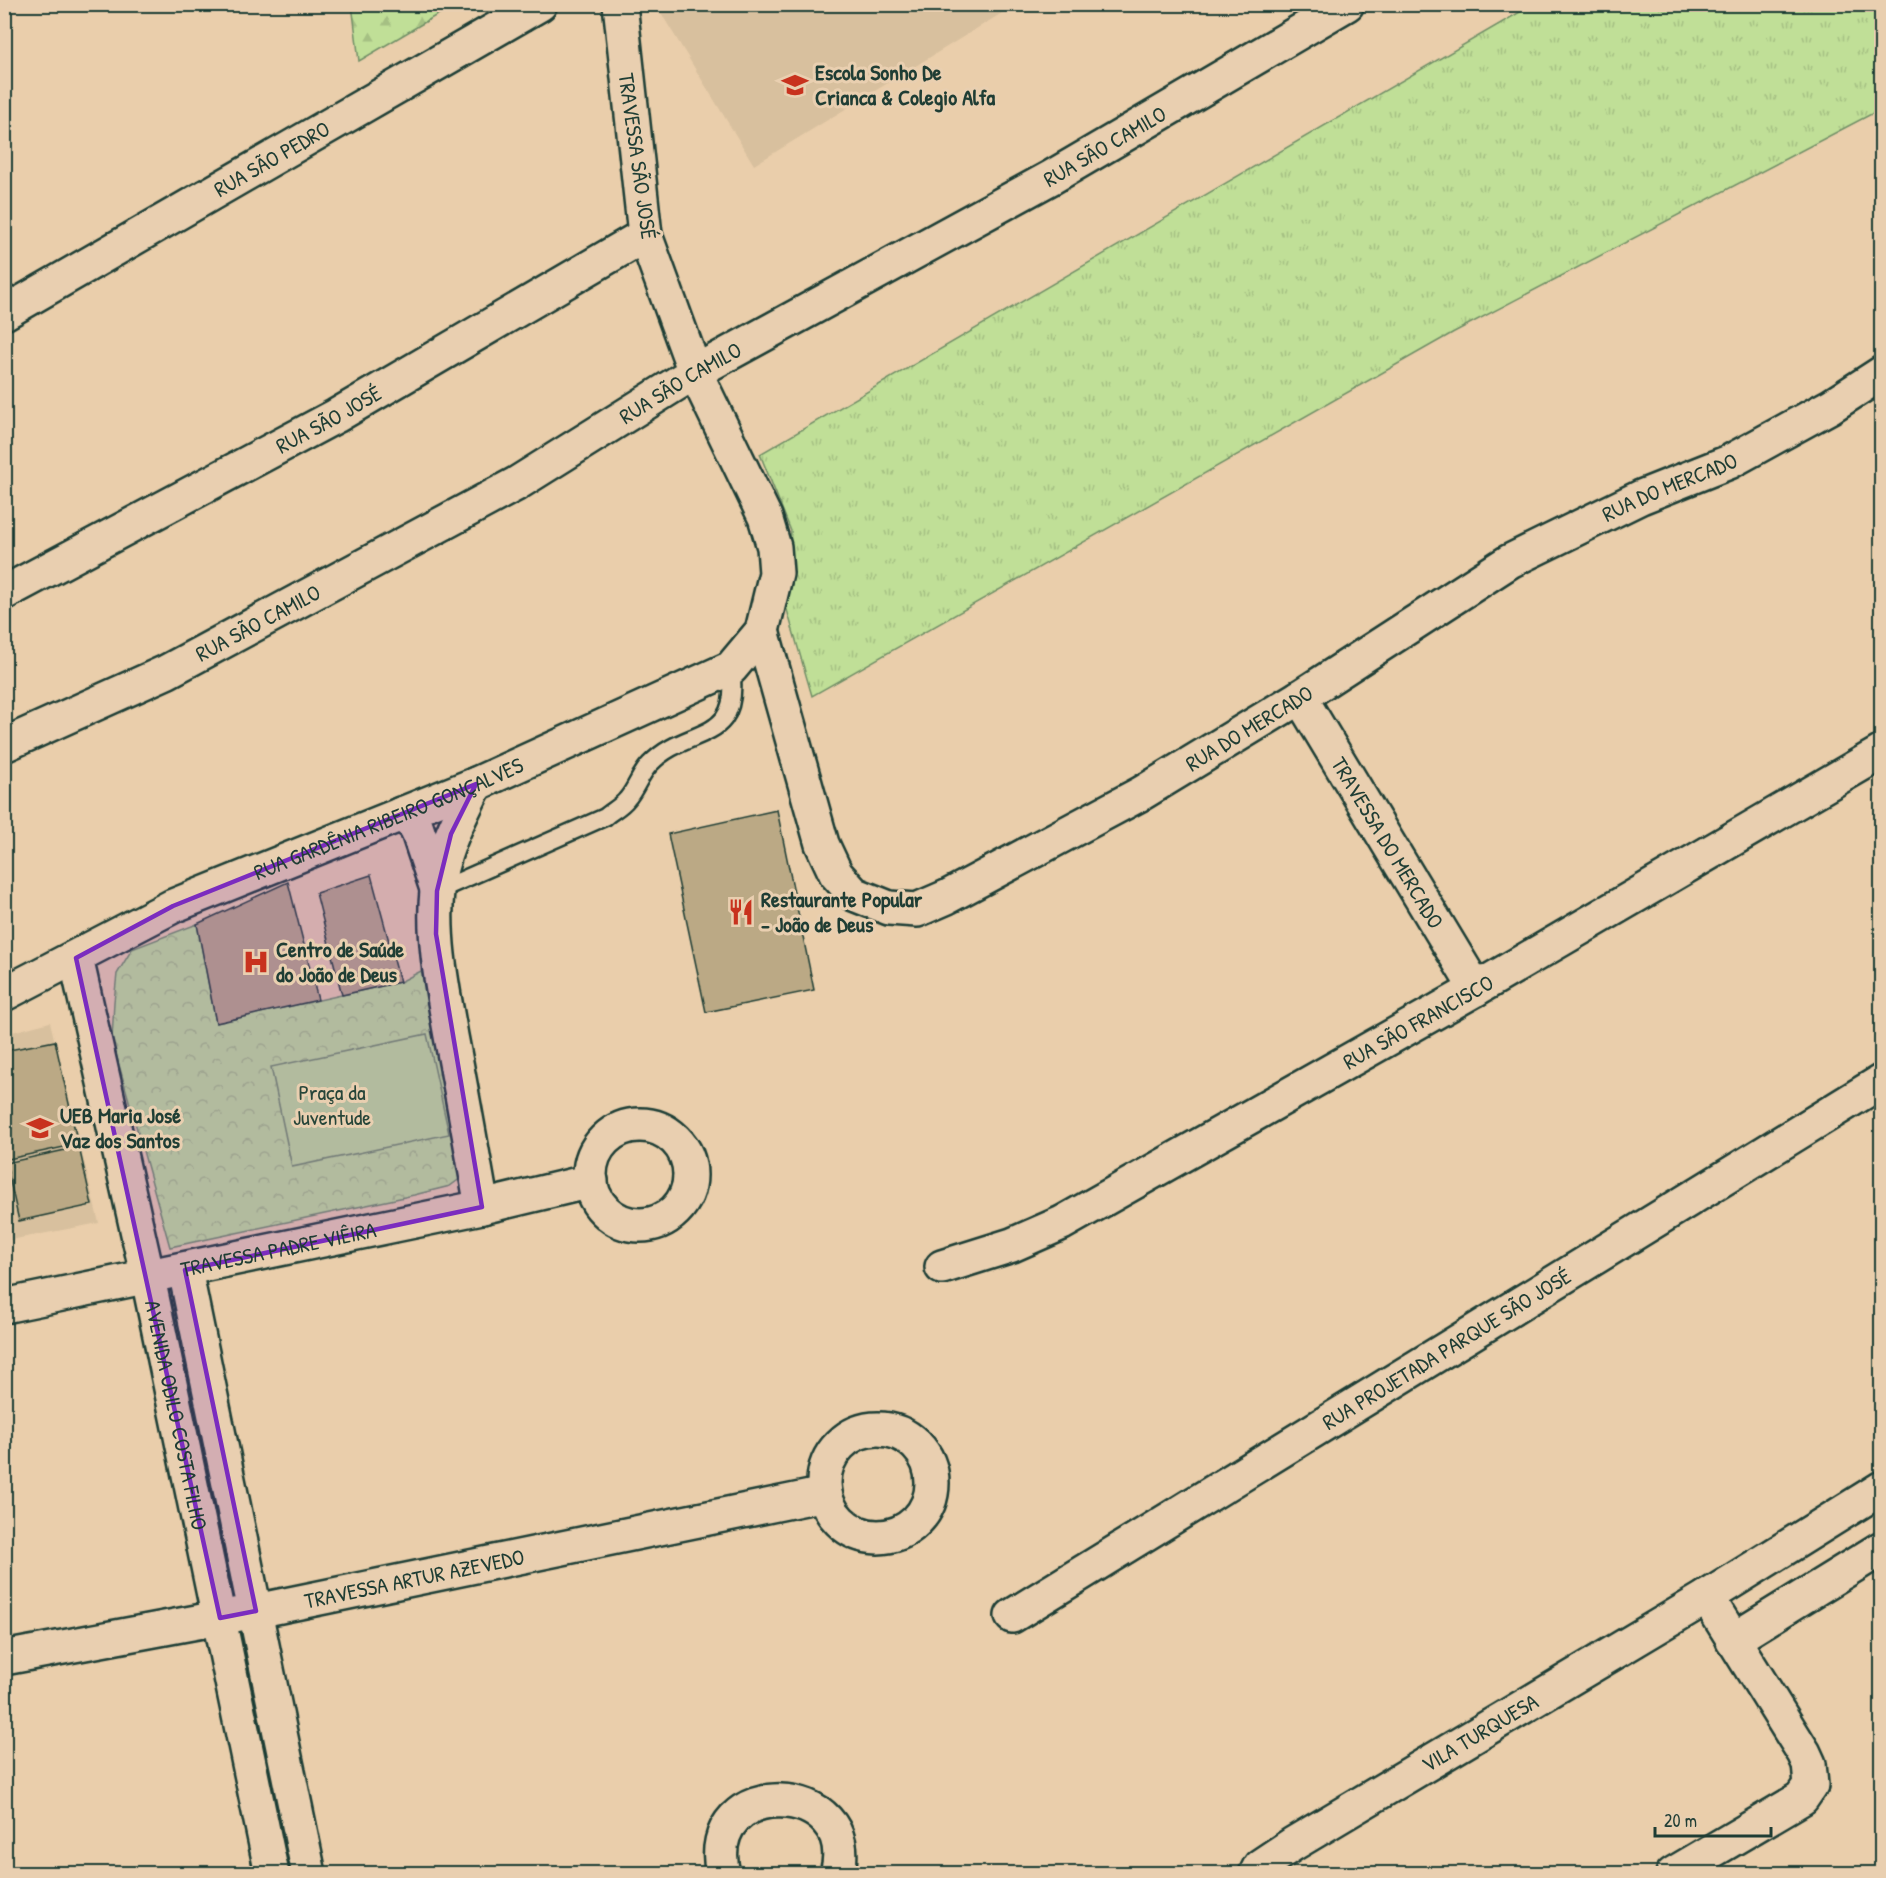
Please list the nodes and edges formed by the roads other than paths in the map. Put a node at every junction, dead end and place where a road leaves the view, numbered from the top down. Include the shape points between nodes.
1 (540, 4) edge
2 (620, 4) edge
3 (1347, 4) edge
4 (645, 235) junction
5 (4, 313) edge
6 (695, 372) junction
7 (1881, 373) edge
8 (4, 593) edge
9 (762, 631) junction
10 (731, 668) junction
11 (1300, 697) junction
12 (4, 745) edge
13 (1881, 752) edge
14 (476, 784) junction
15 (401, 814) junction
16 (437, 891) junction
17 (76, 958) junction
18 (1476, 989) junction
19 (4, 994) edge
20 (1881, 1081) edge
21 (591, 1181) dead end
22 (482, 1208) junction
23 (942, 1267) dead end
24 (185, 1270) junction
25 (148, 1278) junction
26 (4, 1306) edge
27 (1881, 1488) edge
28 (825, 1494) dead end
29 (1881, 1548) edge
30 (1707, 1597) junction
31 (256, 1611) junction
32 (1012, 1616) dead end
33 (220, 1618) junction
34 (1733, 1640) junction
35 (4, 1658) edge
36 (719, 1873) edge
37 (273, 1874) edge
38 (309, 1874) edge
39 (837, 1874) edge
40 (1256, 1874) edge
41 (1673, 1874) edge

1 - 5 street, RUA SÃO PEDRO
2 - 4 street, TRAVESSA SÃO JOSÉ
3 - 6 street, RUA SÃO CAMILO via 1052,177
4 - 6 street, TRAVESSA SÃO JOSÉ
4 - 8 street, RUA SÃO JOSÉ via 336,416
6 - 9 street via 765,517 774,547 776,573
6 - 12 street, RUA SÃO CAMILO via 516,484 166,672
7 - 11 street, RUA DO MERCADO via 1831,406 1729,462 1641,497 1510,561
9 - 10 street, RUA GARDÊNIA RIBEIRO GONÇALVES
9 - 11 street, RUA DO MERCADO via 822,843 836,874 854,894 889,908 917,910 979,881 1142,793
10 - 14 street, RUA GARDÊNIA RIBEIRO GONÇALVES
10 - 16 lane via 734,690 731,707 722,721 706,734 664,752 650,764 627,799 605,817
11 - 18 street, TRAVESSA DO MERCADO
13 - 18 street, RUA SÃO FRANCISCO
14 - 15 street, RUA GARDÊNIA RIBEIRO GONÇALVES
14 - 16 street via 451,834
15 - 16 street via 416,826 423,839
15 - 17 street, RUA GARDÊNIA RIBEIRO GONÇALVES via 173,906
16 - 22 street via 436,934
17 - 19 street, RUA GARDÊNIA RIBEIRO GONÇALVES
17 - 25 street, AVENIDA ODILO COSTA FILHO
18 - 23 street, RUA SÃO FRANCISCO via 1062,1222 1012,1245
20 - 32 street, RUA PROJETADA PARQUE SÃO JOSÉ
21 - 22 street, TRAVESSA PADRE VIÊIRA
22 - 24 street, TRAVESSA PADRE VIÊIRA
24 - 25 street, TRAVESSA PADRE VIÊIRA
24 - 31 street, AVENIDA ODILO COSTA FILHO
25 - 26 street, TRAVESSA PADRE VIÊIRA
25 - 33 street, AVENIDA ODILO COSTA FILHO
27 - 30 street, VILA TURQUESA
28 - 31 street, TRAVESSA ARTUR AZEVEDO
29 - 34 street
30 - 34 street
30 - 40 street, VILA TURQUESA via 1293,1844 1260,1866
31 - 33 street, TRAVESSA ARTUR AZEVEDO
31 - 38 street, AVENIDA ODILO COSTA FILHO
33 - 35 street, TRAVESSA ARTUR AZEVEDO
33 - 37 street, AVENIDA ODILO COSTA FILHO
34 - 41 street via 1804,1753 1811,1785 1802,1798
36 - 39 street via 725,1835 734,1819 748,1807 784,1798 818,1813 830,1827 838,1844

